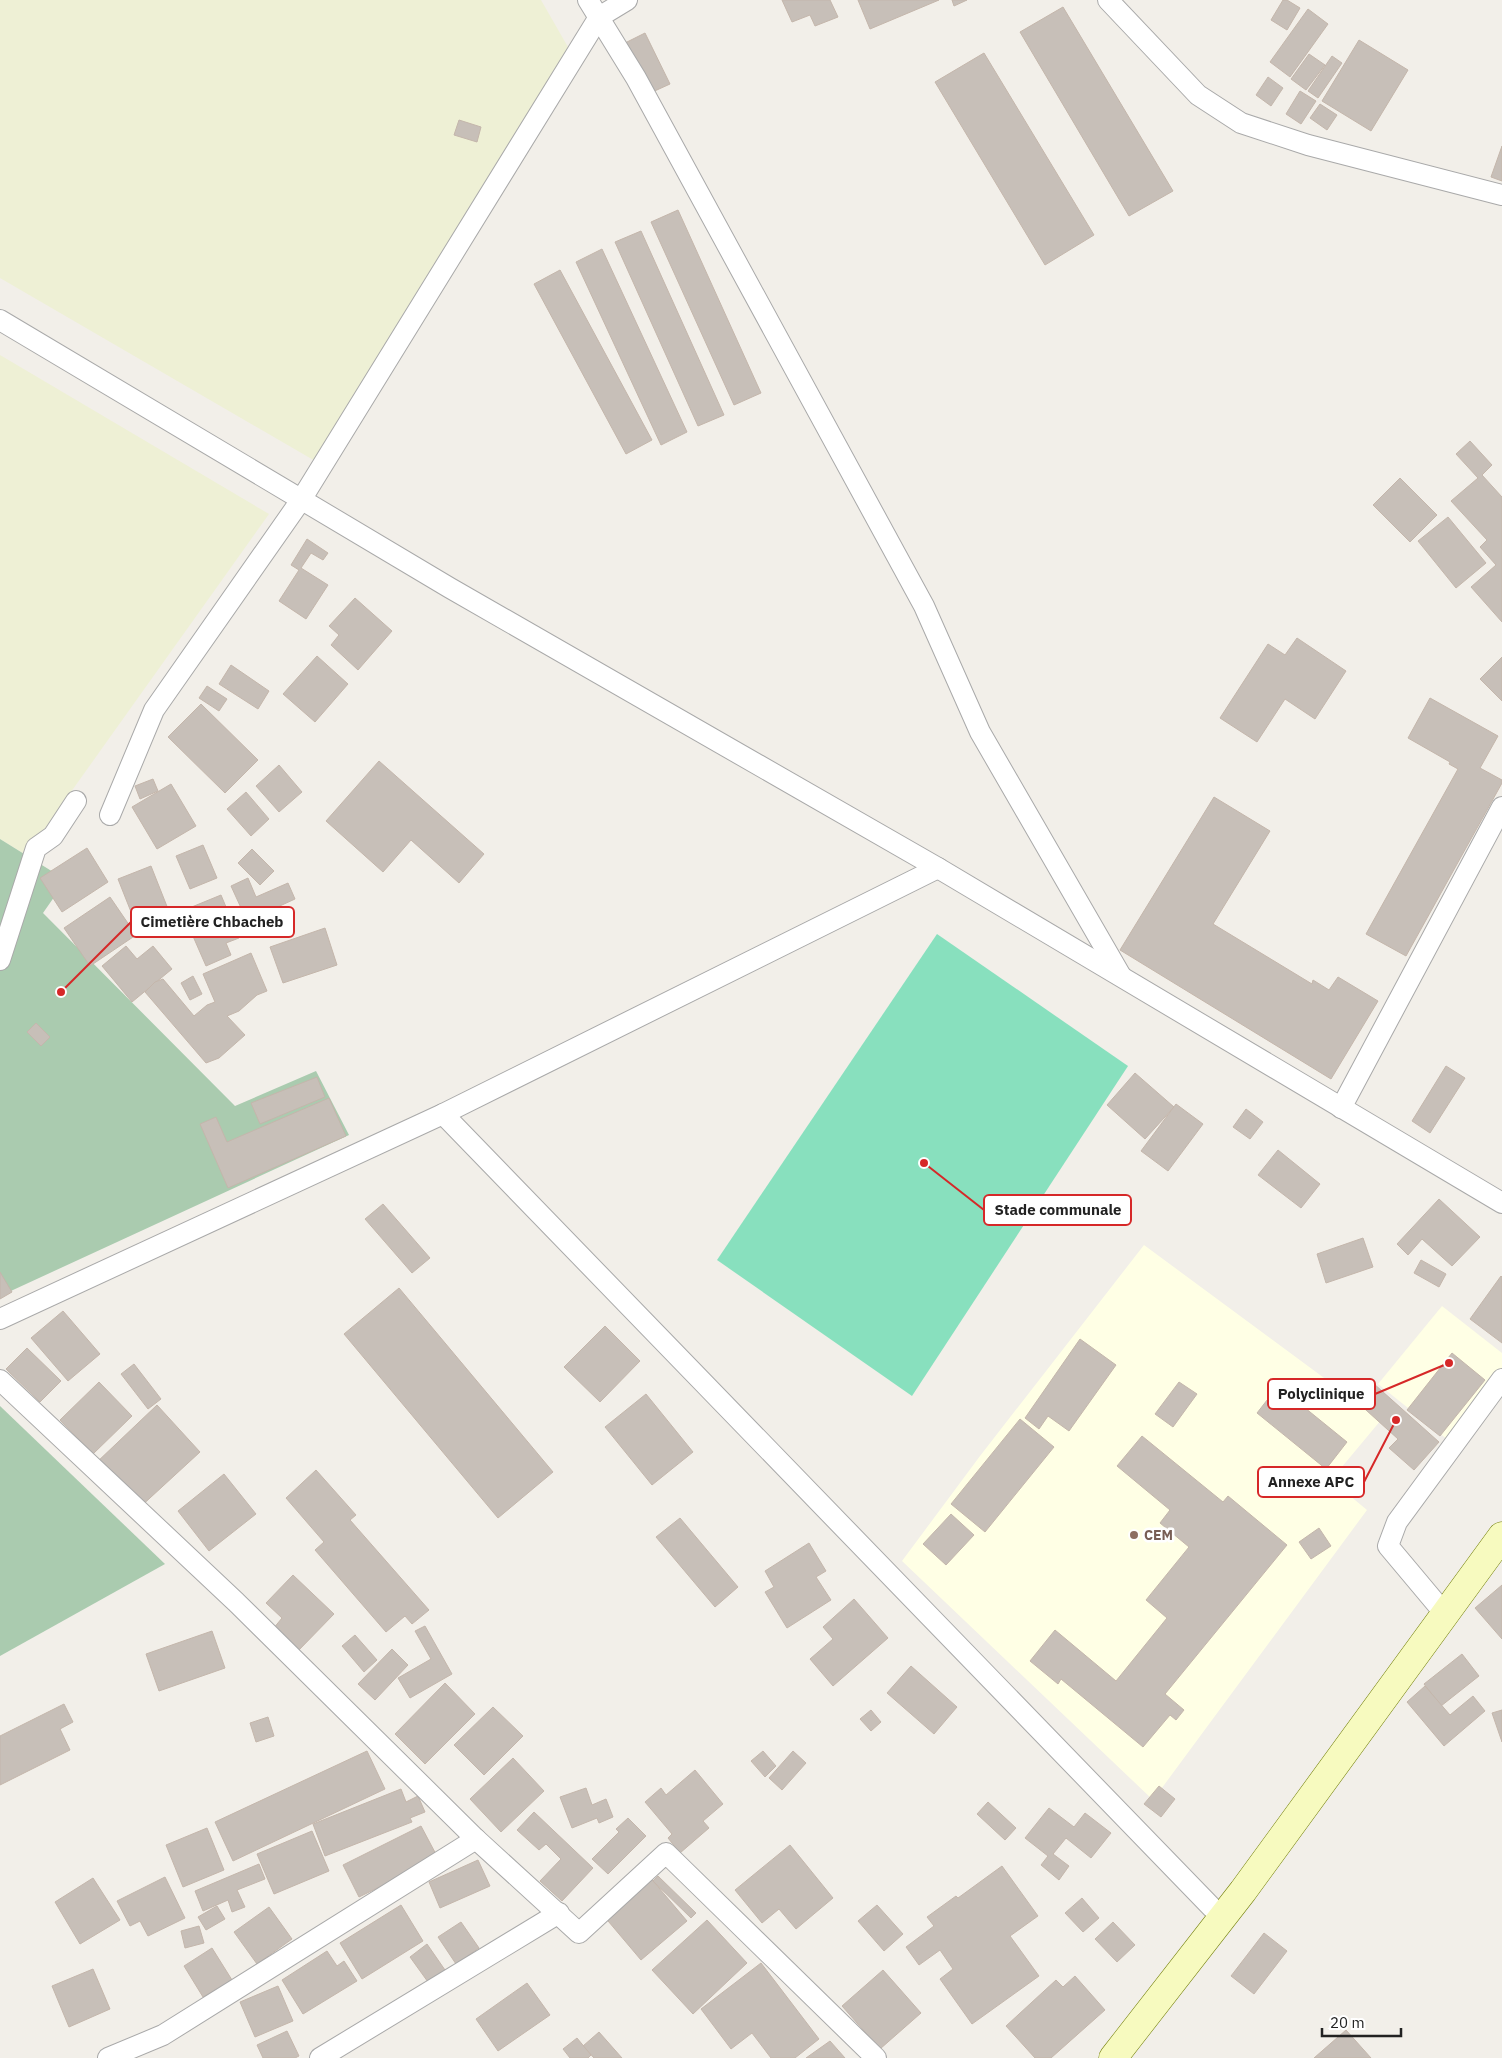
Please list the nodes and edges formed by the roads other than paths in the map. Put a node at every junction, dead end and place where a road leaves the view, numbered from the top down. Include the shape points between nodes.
1 (627, 0) edge
2 (1108, 0) edge
3 (594, 8) edge
4 (1502, 195) edge
5 (0, 320) edge
6 (301, 500) junction
7 (76, 801) dead end
8 (1502, 807) edge
9 (110, 815) dead end
10 (938, 868) junction
11 (0, 960) edge
12 (1122, 977) junction
13 (1341, 1108) junction
14 (443, 1114) junction
15 (1502, 1203) edge
16 (0, 1319) edge
17 (1502, 1379) edge
18 (0, 1380) edge
19 (1502, 1536) edge
20 (1445, 1614) junction
21 (476, 1839) junction
22 (559, 1913) junction
23 (1222, 1918) junction
24 (108, 2058) edge
25 (320, 2058) edge
26 (876, 2058) edge
27 (1113, 2058) edge

1 - 3 street
2 - 4 street via 1198,95 1241,122 1308,145
3 - 6 street
3 - 12 street via 636,78 924,606 980,732
5 - 6 street
6 - 9 street via 154,710
6 - 10 street
7 - 11 street via 54,836 36,848
8 - 13 street
10 - 12 street
10 - 14 street
12 - 13 street
13 - 15 street
14 - 16 street
14 - 23 street
17 - 20 street via 1397,1522 1388,1546
18 - 21 street via 236,1602
19 - 20 main road
20 - 23 main road
21 - 22 street
21 - 24 street via 163,2035
22 - 25 street
22 - 26 street via 579,1932 666,1853
23 - 27 main road

